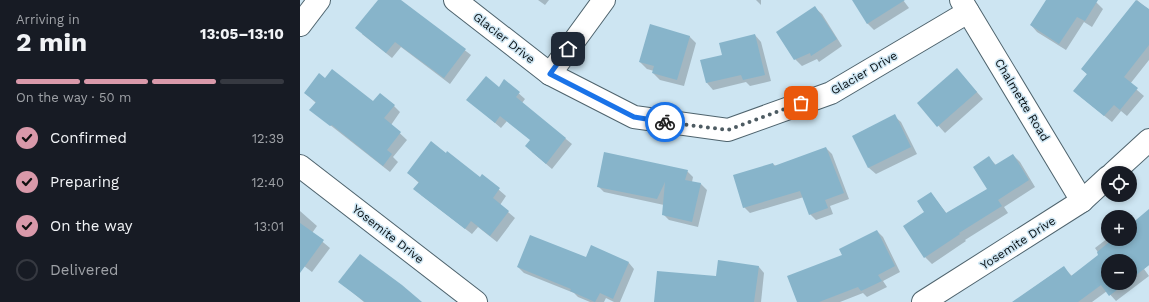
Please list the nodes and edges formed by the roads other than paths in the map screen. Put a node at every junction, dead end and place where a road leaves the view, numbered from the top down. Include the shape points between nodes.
1 (319, 0) edge
2 (455, 0) edge
3 (604, 0) edge
4 (964, 6) edge
5 (300, 25) edge
6 (550, 74) junction
7 (1149, 140) edge
8 (300, 166) edge
9 (1121, 166) edge
10 (1101, 183) edge
11 (1082, 201) junction
12 (476, 302) edge
13 (923, 302) edge

1 - 5 street
2 - 6 street, Glacier Drive
3 - 6 street
4 - 6 street, Glacier Drive via 831,93 728,130 634,117
4 - 11 street, Chalmette Road
7 - 9 street
8 - 12 street, Yosemite Drive
10 - 11 street, Yosemite Drive
11 - 13 street, Yosemite Drive

